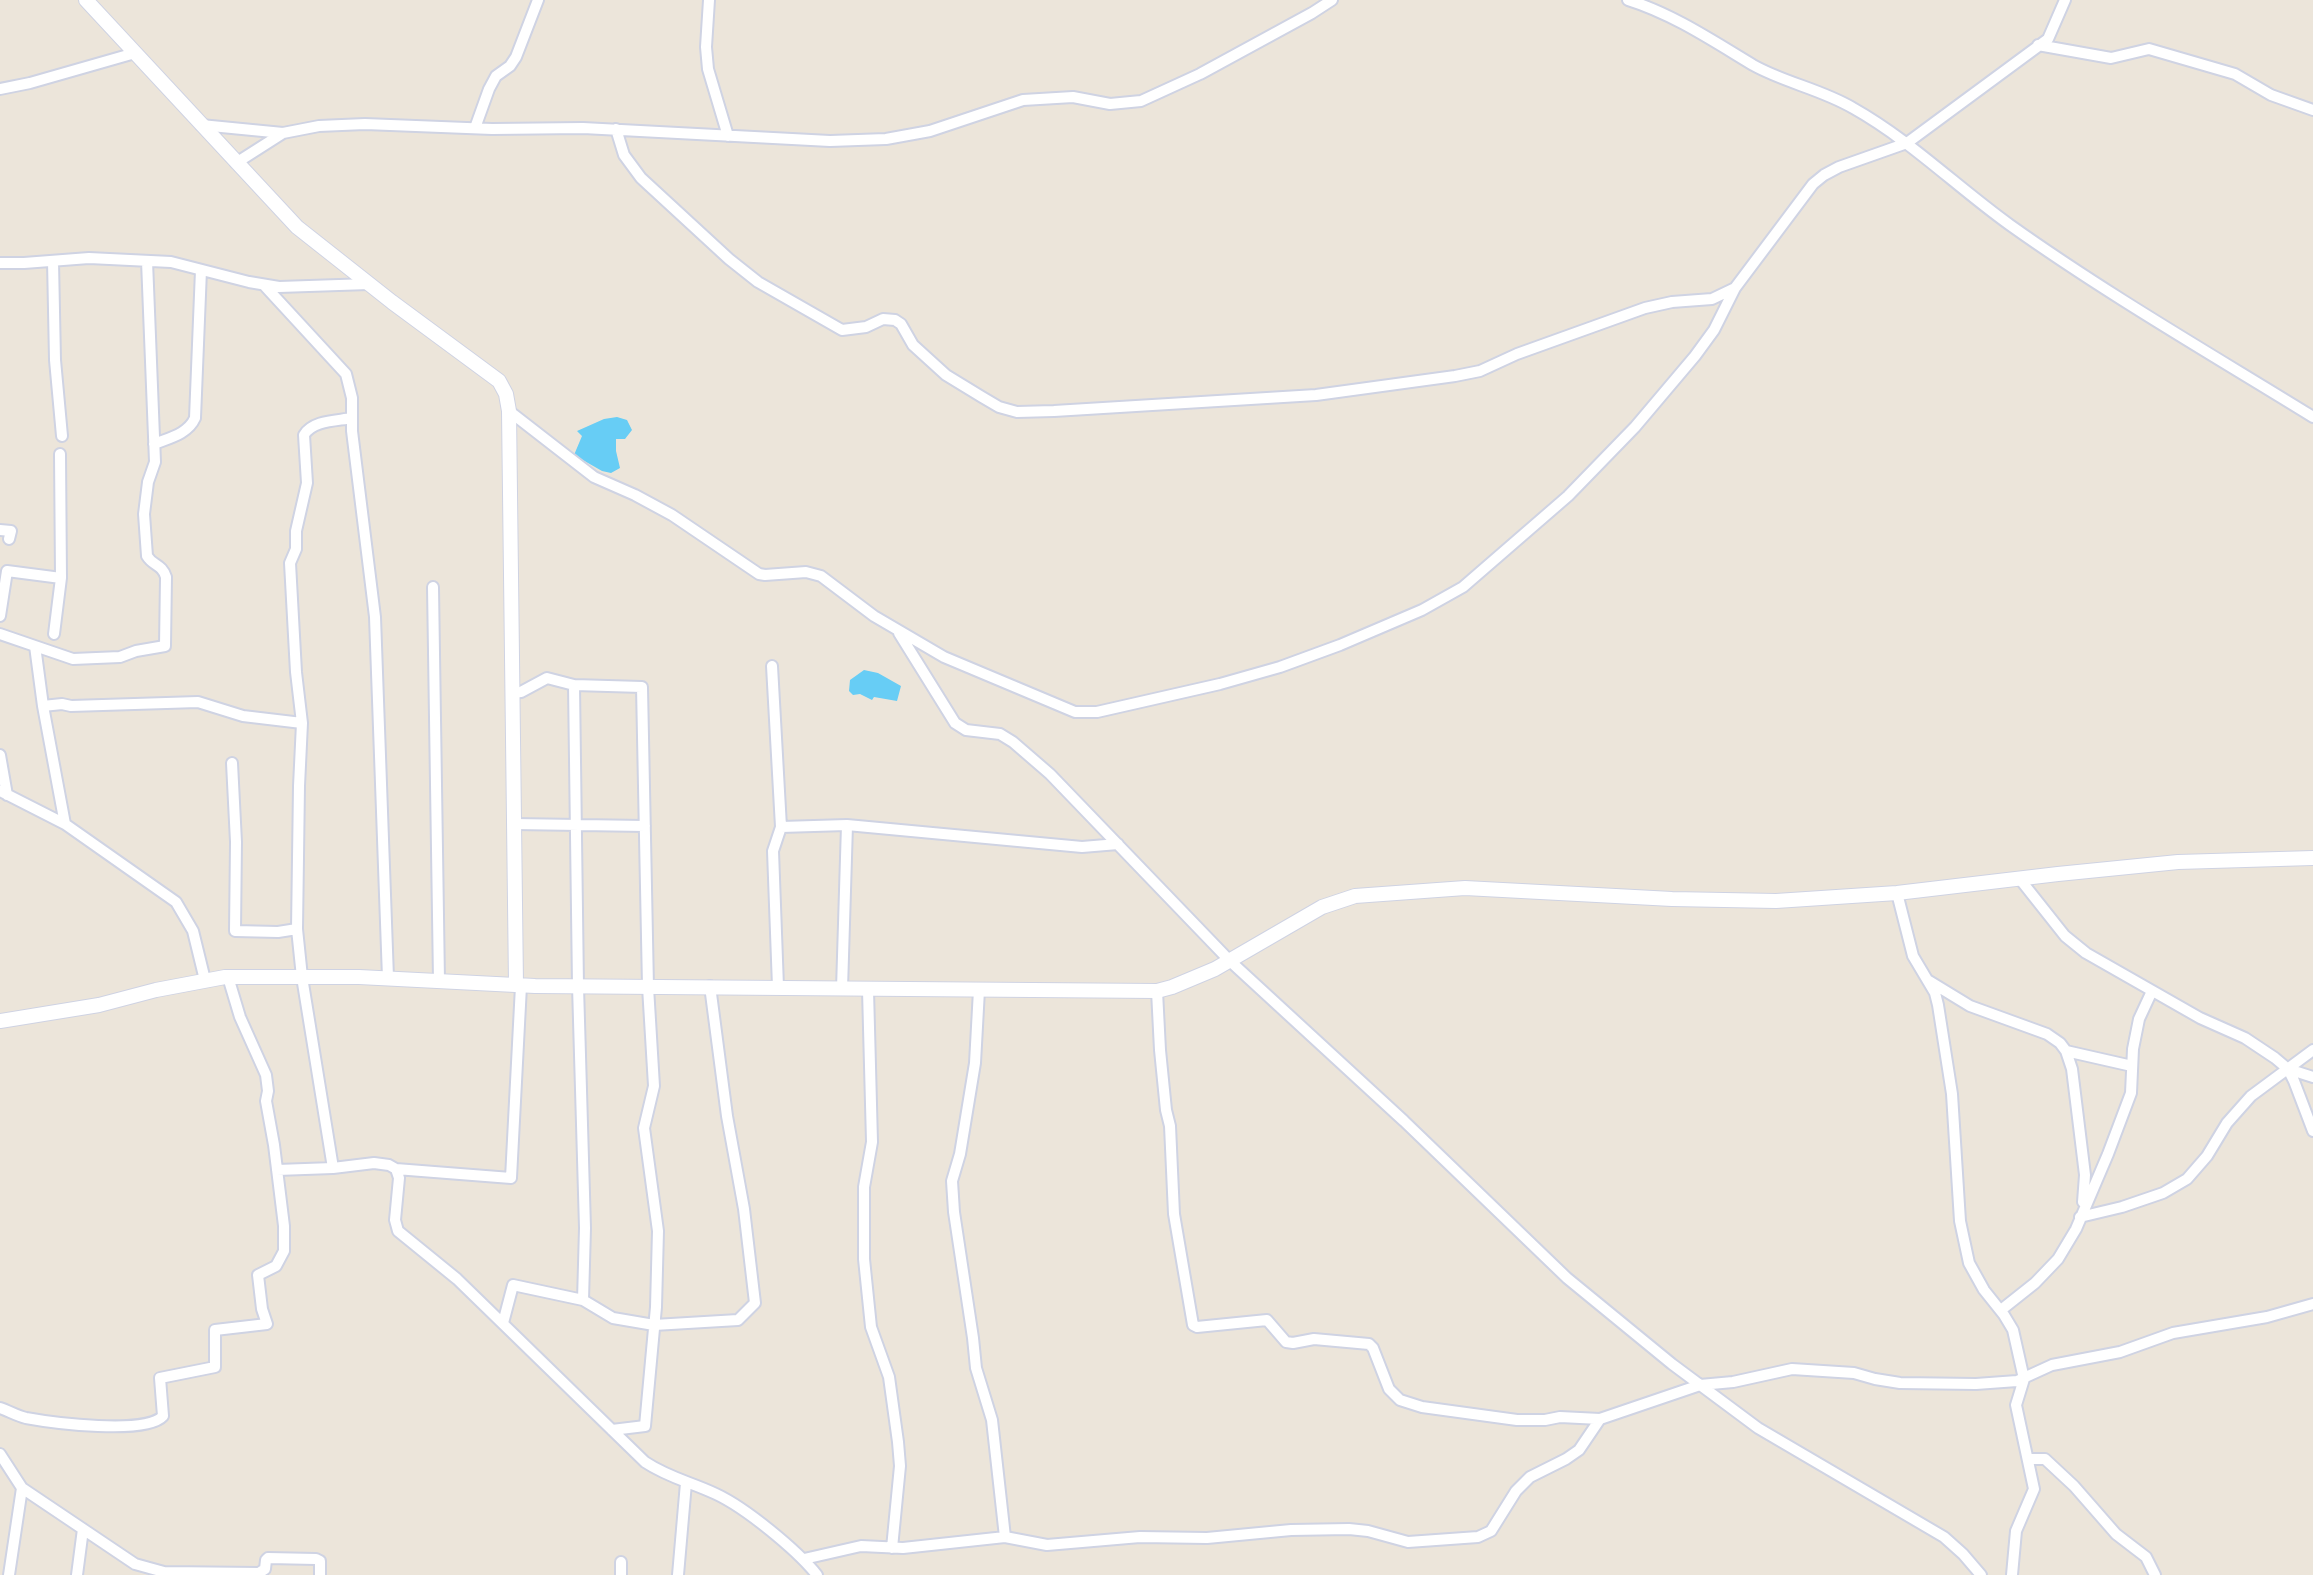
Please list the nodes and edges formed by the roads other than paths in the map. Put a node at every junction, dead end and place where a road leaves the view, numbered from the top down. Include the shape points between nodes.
1 (86, 0) edge
2 (538, 0) edge
3 (709, 0) edge
4 (1332, 0) edge
5 (1628, 0) edge
6 (2065, 0) edge
7 (2038, 45) junction
8 (135, 53) junction
9 (0, 89) edge
10 (2313, 110) edge
11 (201, 125) junction
12 (475, 128) junction
13 (616, 129) junction
14 (283, 133) junction
15 (728, 136) junction
16 (1907, 143) junction
17 (236, 162) junction
18 (53, 261) junction
19 (147, 261) junction
20 (0, 263) edge
21 (201, 270) junction
22 (369, 284) junction
23 (264, 285) junction
24 (1735, 288) junction
25 (509, 411) junction
26 (2313, 417) edge
27 (352, 418) junction
28 (62, 436) dead end
29 (154, 444) junction
30 (60, 454) dead end
31 (0, 530) edge
32 (9, 539) dead end
33 (4, 571) edge
34 (61, 578) junction
35 (433, 587) dead end
36 (0, 616) edge
37 (898, 630) junction
38 (0, 634) edge
39 (54, 634) dead end
40 (35, 646) junction
41 (772, 666) dead end
42 (574, 685) junction
43 (512, 693) junction
44 (43, 706) junction
45 (302, 723) junction
46 (0, 755) edge
47 (232, 764) dead end
48 (4, 793) edge
49 (65, 824) junction
50 (514, 824) junction
51 (576, 825) junction
52 (847, 825) junction
53 (645, 826) junction
54 (780, 827) junction
55 (1119, 844) junction
56 (2313, 858) edge
57 (2019, 878) junction
58 (1897, 893) junction
59 (297, 930) junction
60 (1230, 962) junction
61 (228, 977) junction
62 (302, 977) junction
63 (388, 978) junction
64 (1926, 978) junction
65 (205, 980) junction
66 (439, 981) junction
67 (518, 986) junction
68 (710, 986) junction
69 (578, 987) junction
70 (648, 987) junction
71 (778, 987) junction
72 (842, 989) junction
73 (868, 990) junction
74 (979, 990) junction
75 (1157, 991) junction
76 (2152, 992) junction
77 (0, 1021) edge
78 (2313, 1050) edge
79 (2067, 1051) junction
80 (2132, 1066) junction
81 (2288, 1070) junction
82 (2313, 1077) edge
83 (2313, 1131) edge
84 (333, 1168) junction
85 (396, 1169) junction
86 (276, 1170) junction
87 (2080, 1217) junction
88 (583, 1300) junction
89 (2313, 1304) edge
90 (2001, 1310) junction
91 (503, 1323) junction
92 (654, 1325) junction
93 (2024, 1379) junction
94 (1700, 1385) junction
95 (0, 1408) edge
96 (1600, 1419) junction
97 (612, 1430) junction
98 (0, 1454) edge
99 (2029, 1458) junction
100 (686, 1483) junction
101 (22, 1488) junction
102 (83, 1529) junction
103 (1005, 1537) junction
104 (892, 1548) junction
105 (804, 1559) junction
106 (621, 1562) dead end
107 (265, 1572) edge
108 (9, 1575) edge
109 (76, 1575) edge
110 (320, 1575) edge
111 (621, 1575) edge
112 (678, 1575) edge
113 (817, 1575) edge
114 (1981, 1575) edge
115 (2012, 1575) edge
116 (2155, 1575) edge

1 - 8 street
2 - 12 street via 514,62 496,76
3 - 15 street via 708,69
4 - 15 street via 1200,74 1141,101 1110,104 1073,97 1023,100 930,130 886,139 830,141
5 - 16 street via 1698,32 1755,66 1824,93
6 - 7 street via 2048,39
7 - 10 street via 2111,58 2149,49 2235,74 2271,95
7 - 16 street
8 - 9 street
8 - 11 street
11 - 14 street
11 - 17 street
12 - 13 street
12 - 14 street via 365,124 319,126
13 - 15 street
13 - 24 street via 624,155 641,178 758,282 842,330 866,327 883,319 895,320 913,345 946,375 999,407 1017,412 1316,395 1455,376 1479,371 1620,316 1672,302 1712,299
14 - 17 street
16 - 24 street via 1839,167 1814,184
16 - 26 street via 2009,224
17 - 22 street via 297,227
18 - 19 street
18 - 20 street
18 - 28 street via 55,360
19 - 21 street
19 - 29 street
21 - 23 street
21 - 29 street via 195,418 182,433
22 - 23 street
22 - 25 street via 499,381
23 - 27 street via 346,374
24 - 37 street via 1714,330 1695,356 1635,428 1568,496 1463,587 1422,610 1340,645 1220,684 1097,712 1076,712 945,657
25 - 37 street via 594,477 672,515 759,574 821,576
25 - 43 street
27 - 45 street via 317,424 304,435 307,483 290,563
27 - 63 street via 378,648
29 - 40 street via 155,462 144,514 147,556 163,568 166,577 165,646 120,657 73,659
30 - 34 street
31 - 32 street via 11,531
33 - 34 street
33 - 36 street
34 - 39 street
35 - 66 street
37 - 55 street via 955,723 966,730 1000,734 1014,742
38 - 40 street
40 - 44 street
41 - 54 street
42 - 43 street via 547,678
42 - 51 street
42 - 53 street via 642,687
43 - 50 street
44 - 45 street via 198,702 243,716
44 - 49 street
45 - 59 street
46 - 48 street
47 - 59 street via 236,931
48 - 49 street
49 - 65 street via 176,902 193,931
50 - 51 street
50 - 67 street
51 - 53 street
51 - 69 street
52 - 54 street
52 - 55 street via 1068,846
52 - 72 street
53 - 70 street
54 - 71 street via 773,851
55 - 60 street
56 - 57 street via 2178,862
57 - 58 street
57 - 76 street via 2066,936 2086,953
58 - 60 street via 1734,901 1465,888 1355,896 1322,907
58 - 64 street via 1913,956
59 - 62 street
60 - 75 street
60 - 94 street via 1404,1121 1567,1278
61 - 62 street
61 - 65 street
61 - 86 street via 240,1017 266,1075
62 - 63 street
62 - 84 street
63 - 66 street
64 - 79 street via 1970,1006 2047,1034
64 - 90 street via 1936,999 1948,1062 1960,1221 1969,1263
65 - 77 street via 99,1005
66 - 67 street
67 - 69 street
67 - 85 street via 511,1178
68 - 70 street
68 - 71 street
68 - 92 street via 744,1209 754,1303 738,1320
69 - 70 street
69 - 88 street via 585,1228
70 - 92 street via 654,1086 644,1128 658,1231
71 - 72 street
72 - 73 street
73 - 74 street
73 - 104 street via 872,1142 864,1187 864,1259 871,1327 889,1377 897,1434 900,1466
74 - 75 street
74 - 103 street via 975,1063 952,1181 976,1368 992,1420
75 - 96 street via 1174,1214 1193,1325 1267,1320 1286,1342 1314,1339 1365,1343 1373,1348 1389,1389 1400,1400 1422,1407 1517,1420
76 - 80 street via 2139,1019
76 - 81 street via 2245,1038
78 - 81 street
79 - 80 street
79 - 87 street via 2085,1175
80 - 87 street via 2131,1092
81 - 82 street
81 - 83 street
81 - 87 street via 2251,1096 2187,1179 2153,1197
84 - 85 street via 374,1163
84 - 86 street
85 - 91 street via 398,1231 458,1279
86 - 95 street via 284,1251 276,1266 258,1275 267,1324 215,1330 216,1367 160,1378 163,1416 159,1421 94,1427 24,1418
87 - 90 street via 2058,1258
88 - 91 street via 513,1285
88 - 92 street via 613,1318
89 - 93 street via 2267,1317 2173,1333 2120,1352 2052,1365
90 - 93 street via 2013,1330
91 - 97 street
92 - 97 street via 645,1426
93 - 94 street via 1976,1384 1900,1383 1854,1374 1792,1369
93 - 99 street via 2016,1405
94 - 96 street
94 - 114 street via 1758,1428 1944,1538
96 - 103 street via 1579,1450 1530,1477 1516,1491 1491,1532 1478,1537 1408,1542 1349,1529 1207,1538 1140,1537 1047,1545
97 - 100 street via 645,1462
98 - 101 street
99 - 115 street via 2034,1489 2016,1531
99 - 116 street via 2045,1459 2116,1534 2146,1557
100 - 105 street via 738,1506
100 - 112 street
101 - 102 street
101 - 108 street
102 - 107 street via 135,1564 164,1572
102 - 109 street
103 - 104 street
104 - 105 street via 861,1546
105 - 113 street
106 - 111 street
107 - 110 street via 268,1558 316,1559 321,1565

